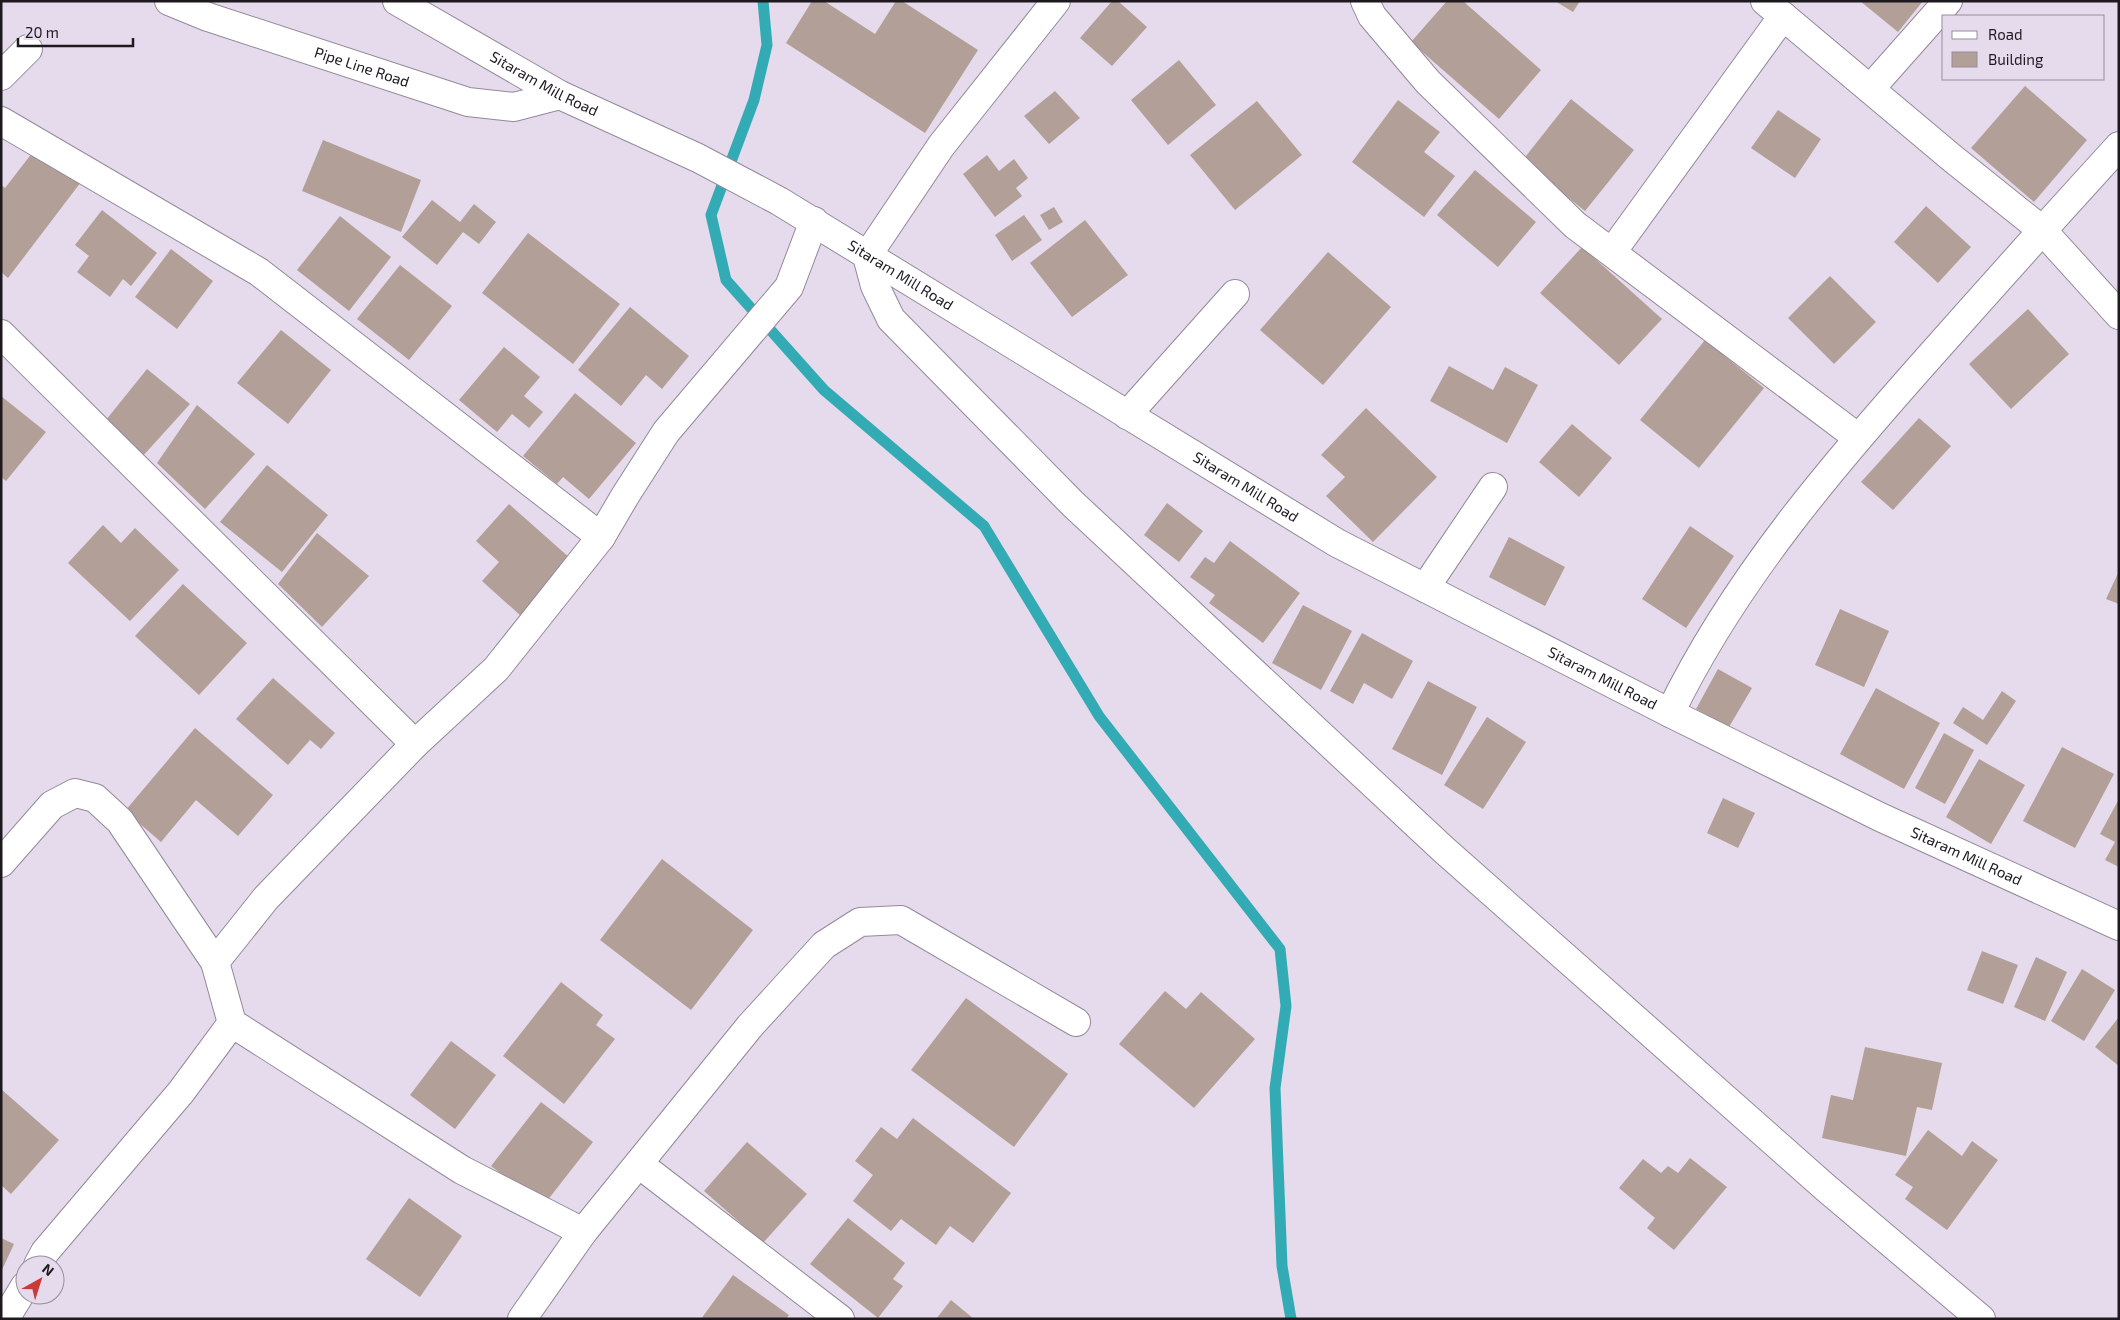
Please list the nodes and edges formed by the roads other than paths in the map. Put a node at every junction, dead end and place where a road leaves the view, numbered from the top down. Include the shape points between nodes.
1 (169, 1) edge
2 (397, 1) edge
3 (1056, 1) edge
4 (1364, 1) edge
5 (1948, 1) edge
6 (1774, 9) edge
7 (28, 49) dead end
8 (1, 76) edge
9 (1870, 89) junction
10 (560, 95) junction
11 (1, 121) edge
12 (2119, 146) edge
13 (814, 221) junction
14 (2042, 230) junction
15 (1612, 252) junction
16 (867, 256) junction
17 (1235, 294) dead end
18 (2119, 315) edge
19 (1, 334) edge
20 (1127, 415) junction
21 (1857, 437) junction
22 (1493, 487) dead end
23 (601, 537) junction
24 (1424, 588) junction
25 (1670, 713) junction
26 (415, 744) junction
27 (1, 863) edge
28 (2119, 926) edge
29 (215, 962) junction
30 (1076, 1022) dead end
31 (232, 1023) junction
32 (639, 1164) junction
33 (583, 1232) junction
34 (44, 1255) edge
35 (15, 1302) edge
36 (5, 1319) edge
37 (522, 1319) edge
38 (840, 1319) edge
39 (1981, 1319) edge

1 - 10 street, Pipe Line Road via 217,20 468,102 514,107
2 - 10 street, Sitaram Mill Road
3 - 16 street via 941,146
4 - 15 street via 1372,16 1428,82 1575,225
5 - 9 street
6 - 9 street
6 - 15 street
7 - 8 street
9 - 14 street
10 - 13 street, Sitaram Mill Road via 698,158
11 - 23 street via 259,272
12 - 14 street
13 - 16 street, Sitaram Mill Road
13 - 23 street via 789,286 666,432
14 - 18 street
14 - 21 street
15 - 21 street
16 - 20 street, Sitaram Mill Road
16 - 39 street via 875,286 891,319 1073,504 1443,850 1826,1188
17 - 20 street
19 - 26 street
20 - 24 street, Sitaram Mill Road via 1337,543
21 - 25 street via 1740,591 1691,669
22 - 24 street
23 - 26 street via 496,669
24 - 25 street, Sitaram Mill Road
25 - 28 street, Sitaram Mill Road via 1880,817
26 - 29 street via 266,898
27 - 29 street via 52,805 75,793 95,798 120,821
29 - 31 street
30 - 32 street via 901,920 860,922 824,945 750,1026
31 - 33 street via 462,1170
31 - 34 street via 181,1092
32 - 33 street
32 - 38 street
33 - 37 street
35 - 36 street

